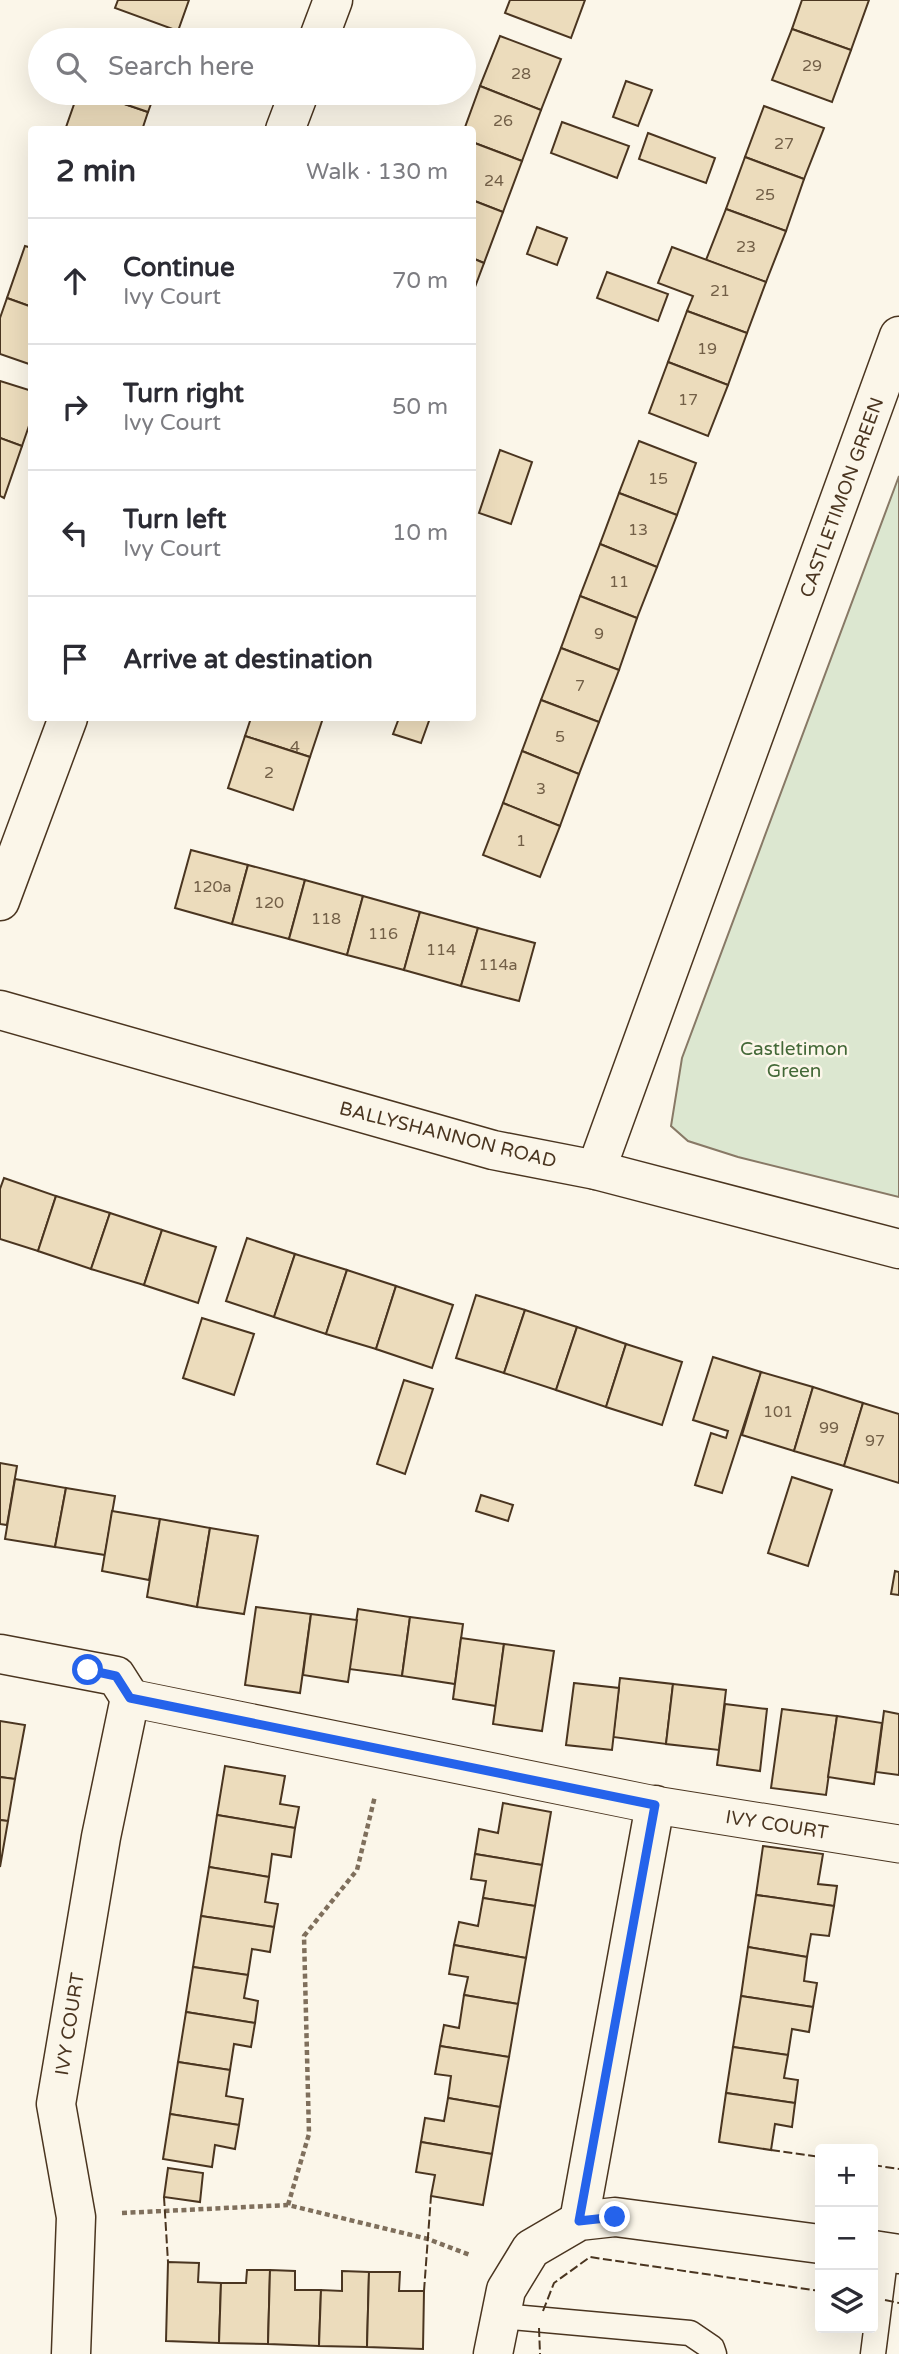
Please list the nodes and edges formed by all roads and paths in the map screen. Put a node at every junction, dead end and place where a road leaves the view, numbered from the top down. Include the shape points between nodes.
1 (333, 0) edge
2 (322, 28) edge
3 (294, 105) edge
4 (287, 126) edge
5 (899, 336) edge
6 (67, 721) edge
7 (0, 901) edge
8 (0, 1010) edge
9 (596, 1170) junction
10 (899, 1249) edge
11 (0, 1654) edge
12 (130, 1698) junction
13 (387, 1751) junction
14 (655, 1805) junction
15 (899, 1844) edge
16 (288, 2205) junction
17 (76, 2217) junction
18 (579, 2221) junction
19 (815, 2243) edge
20 (886, 2252) edge
21 (517, 2272) junction
22 (501, 2316) junction
23 (71, 2354) edge
24 (493, 2354) edge
25 (714, 2354) edge
26 (873, 2354) edge

1 - 2 street
3 - 4 street
5 - 9 street, CASTLETIMON GREEN
6 - 7 street
8 - 9 street, BALLYSHANNON ROAD via 492,1150
9 - 10 street, BALLYSHANNON ROAD
11 - 12 street via 116,1676
12 - 13 street, IVY COURT
12 - 17 street, IVY COURT via 101,1837 56,2104
13 - 14 street, IVY COURT
13 - 16 path via 357,1870 304,1936 309,2134
14 - 15 street, IVY COURT
14 - 18 street
16 - 17 path
16 - 21 path via 428,2239
17 - 23 street, IVY COURT
18 - 19 street via 615,2217
18 - 21 street via 531,2249
20 - 26 lane
21 - 22 street via 506,2290
22 - 24 street
22 - 25 lane via 690,2333

